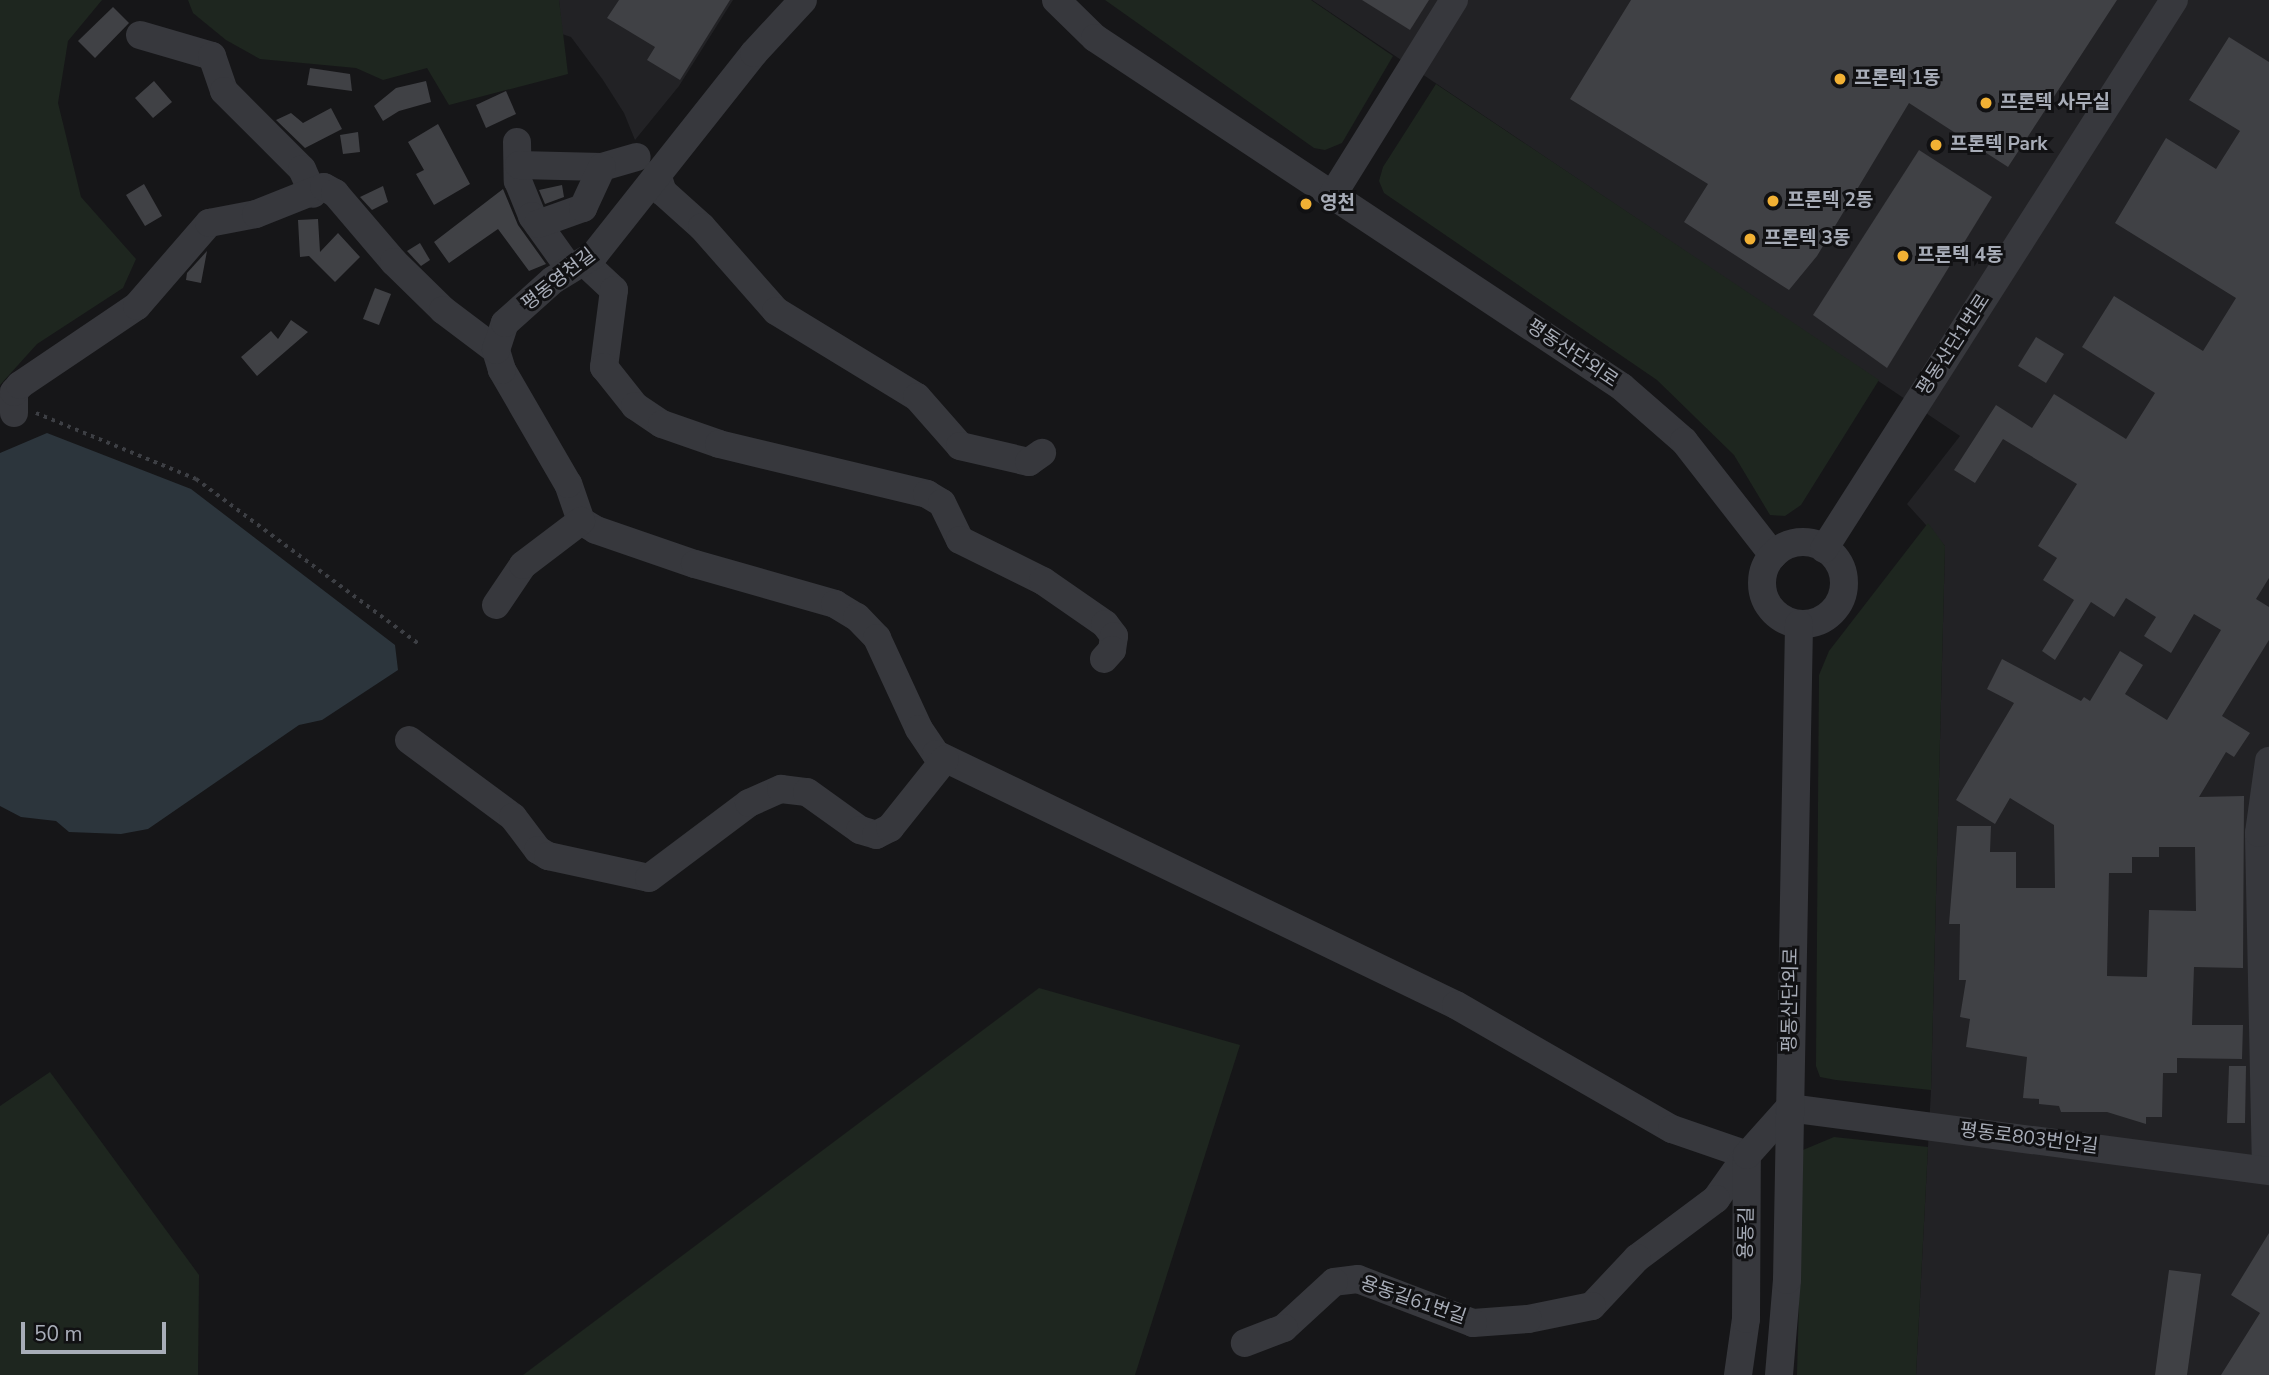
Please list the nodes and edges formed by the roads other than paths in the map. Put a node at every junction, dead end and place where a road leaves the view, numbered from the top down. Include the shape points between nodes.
1 (803, 0) edge
2 (1056, 0) edge
3 (1454, 0) edge
4 (2174, 0) edge
5 (140, 35) dead end
6 (647, 166) junction
7 (602, 167) junction
8 (313, 194) junction
9 (1332, 196) junction
10 (538, 223) junction
11 (577, 265) junction
12 (496, 350) junction
13 (14, 413) road end
14 (1042, 453) dead end
15 (581, 520) junction
16 (1824, 548) junction
17 (1773, 555) junction
18 (496, 605) dead end
19 (1799, 624) junction
20 (1104, 659) dead end
21 (410, 740) dead end
22 (944, 759) junction
23 (2269, 761) edge
24 (1789, 1108) junction
25 (1747, 1155) junction
26 (2268, 1170) edge
27 (1245, 1343) dead end
28 (1738, 1375) edge
29 (1779, 1375) edge

1 - 6 street, 평동영천길
2 - 9 street, 평동산단외로 via 1095,38
3 - 9 street
4 - 16 street, 평동산단1번로
5 - 8 street via 212,56 224,91 302,169
6 - 7 street
6 - 11 street, 평동영천길 via 594,255
6 - 14 street via 663,192 702,227 776,311 917,397 960,446 1029,462
7 - 10 street via 583,208
7 - 10 street via 558,170 518,154 518,181
8 - 12 street via 324,187 335,193 433,301
8 - 13 street via 209,223 137,306 20,385 14,392
9 - 17 street, 평동산단외로 via 1622,387 1684,441
10 - 11 street
11 - 12 street, 평동영천길 via 505,323
11 - 20 street via 614,290 604,367 635,406 662,424 719,444 927,494 942,503 960,540 1043,581 1105,624 1114,636 1112,650
12 - 15 street via 502,370 568,484
15 - 18 street via 523,565
15 - 22 street via 596,530 695,564 835,604 857,617 877,638 928,746
16 - 17 street via 1797,543
16 - 19 street via 1841,570 1841,598 1824,618
17 - 19 street via 1762,579 1767,604 1786,621
19 - 24 street, 평동산단외로
21 - 22 street via 513,817 538,850 649,878 749,803 780,789 807,792 860,830 876,835 890,828
22 - 25 street via 1456,1005 1672,1129
23 - 26 street via 2259,833
24 - 25 street
24 - 26 street, 평동로803번안길
24 - 29 street, 평동산단외로 via 1787,1280
25 - 27 street, 용동길61번길 via 1716,1199 1637,1258 1592,1306 1528,1319 1473,1323 1358,1279 1346,1280 1334,1282 1284,1328
25 - 28 street, 용동길 via 1746,1319

